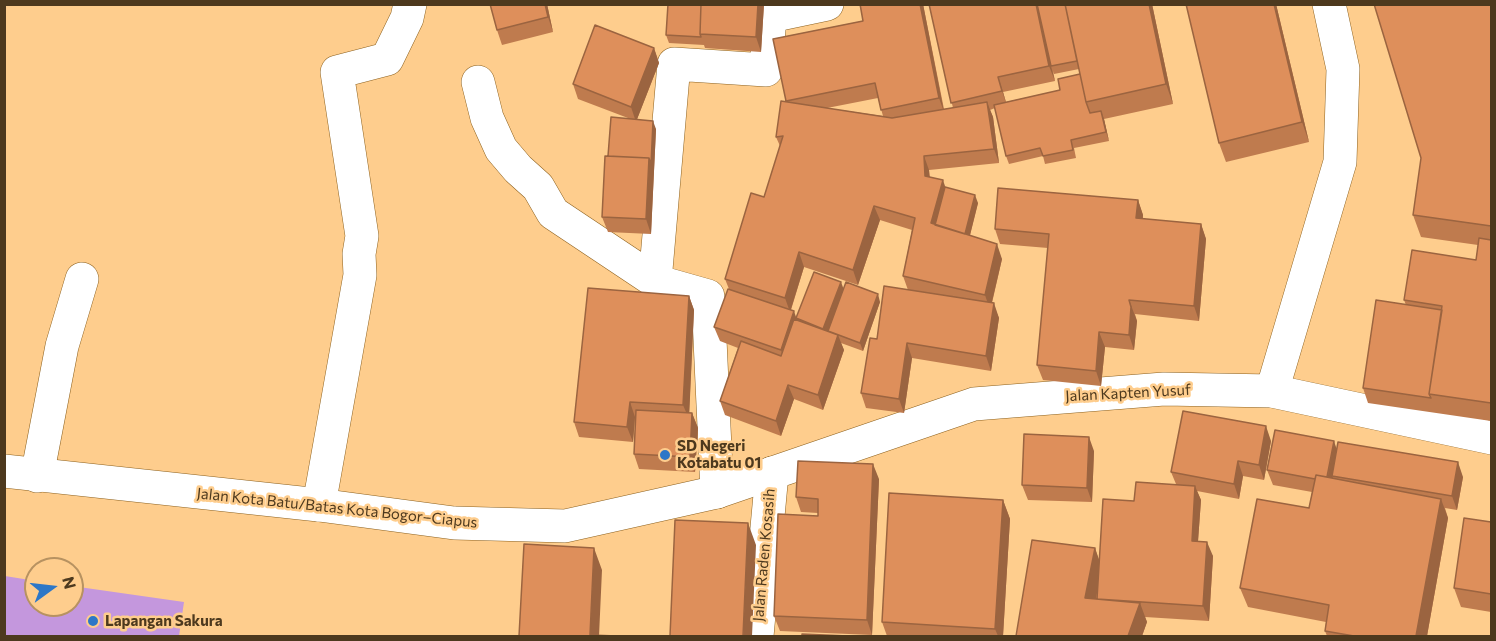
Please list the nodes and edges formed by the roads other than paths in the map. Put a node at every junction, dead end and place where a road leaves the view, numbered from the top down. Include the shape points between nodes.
1 (410, 4) edge
2 (827, 4) edge
3 (1329, 4) edge
4 (770, 10) edge
5 (478, 82) dead end
6 (82, 279) dead end
7 (655, 281) junction
8 (1272, 391) junction
9 (1491, 438) edge
10 (4, 471) edge
11 (772, 473) junction
12 (37, 476) junction
13 (717, 492) junction
14 (319, 505) junction
15 (757, 636) edge

1 - 14 street via 387,59 337,72 362,236 360,275
2 - 4 street
3 - 8 street via 1343,69 1340,162
4 - 7 street via 766,70 674,64
5 - 7 street via 487,118 501,148 538,187 553,213
6 - 12 street via 60,356
7 - 13 street via 708,296
8 - 9 street, Jalan Kapten Yusuf
8 - 11 street, Jalan Kapten Yusuf via 1164,388 974,404
10 - 12 street, Jalan Kota Batu/Batas Kota Bogor–Ciapus
11 - 13 street, Jalan Kota Batu/Batas Kota Bogor–Ciapus
11 - 15 street, Jalan Raden Kosasih
12 - 14 street, Jalan Kota Batu/Batas Kota Bogor–Ciapus
13 - 14 street, Jalan Kota Batu/Batas Kota Bogor–Ciapus via 565,526 454,523

